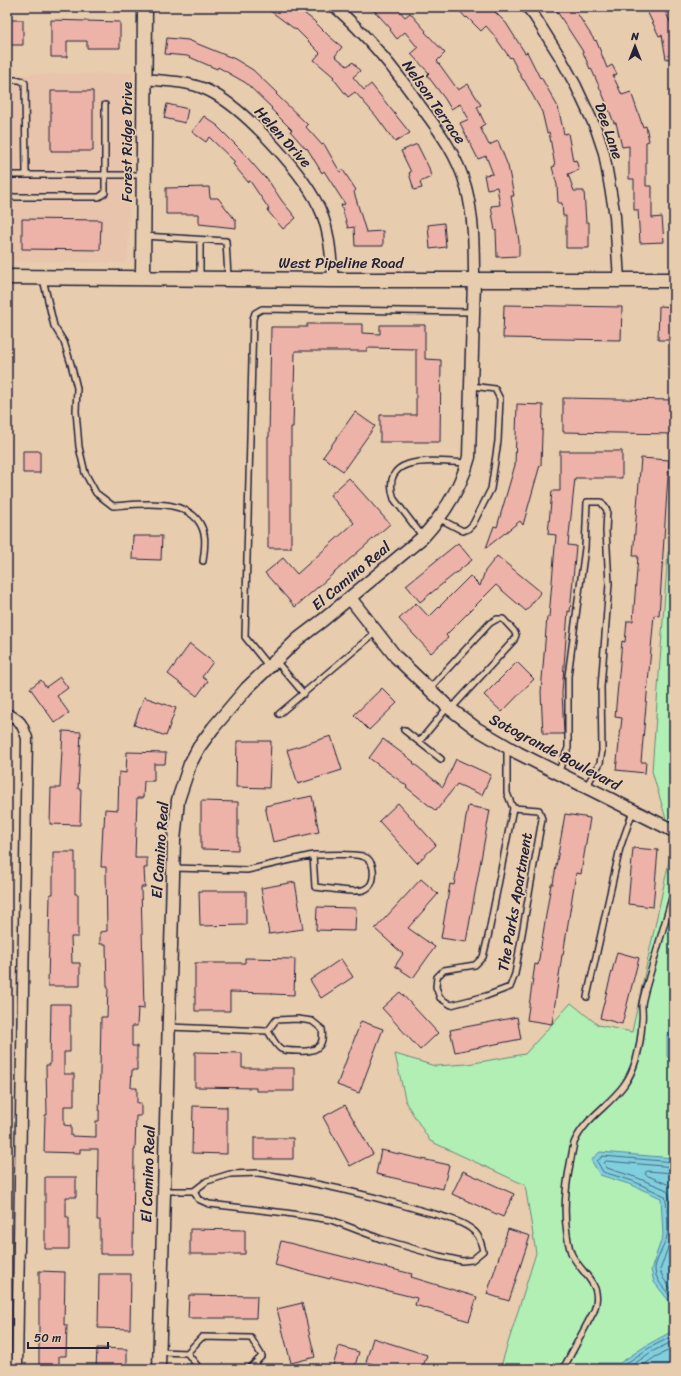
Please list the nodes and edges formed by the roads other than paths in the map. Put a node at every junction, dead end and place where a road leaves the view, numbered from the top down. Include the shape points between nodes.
1 (145, 7) edge
2 (335, 7) edge
3 (527, 7) edge
4 (144, 79) junction
5 (7, 80) edge
6 (105, 105) dead end
7 (105, 175) junction
8 (144, 175) junction
9 (7, 176) edge
10 (26, 176) junction
11 (7, 197) edge
12 (143, 236) junction
13 (200, 240) junction
14 (7, 276) edge
15 (43, 278) junction
16 (143, 278) junction
17 (200, 279) junction
18 (228, 279) junction
19 (334, 280) junction
20 (474, 280) junction
21 (619, 280) junction
22 (674, 280) edge
23 (473, 312) junction
24 (471, 386) junction
25 (467, 463) junction
26 (438, 518) junction
27 (422, 537) junction
28 (203, 561) dead end
29 (350, 598) junction
30 (377, 632) junction
31 (272, 664) junction
32 (429, 689) junction
33 (304, 694) junction
34 (450, 708) junction
35 (7, 714) edge
36 (280, 714) dead end
37 (404, 730) dead end
38 (419, 742) junction
39 (508, 747) junction
40 (441, 759) dead end
41 (558, 774) junction
42 (586, 788) junction
43 (513, 808) junction
44 (633, 810) junction
45 (674, 831) edge
46 (314, 855) junction
47 (173, 868) junction
48 (674, 891) edge
49 (587, 997) dead end
50 (168, 1027) junction
51 (268, 1031) junction
52 (164, 1191) junction
53 (194, 1191) junction
54 (159, 1352) junction
55 (187, 1353) junction
56 (17, 1369) edge
57 (159, 1369) edge
58 (202, 1369) edge
59 (249, 1369) edge
60 (563, 1369) edge

1 - 4 main road, Forest Ridge Drive
2 - 20 street, Nelson Terrace via 371,43 407,86 442,136 460,169 472,218
3 - 21 street, Dee Lane via 560,57 596,129 604,153 615,216
4 - 8 main road, Forest Ridge Drive
4 - 19 street, Helen Drive via 176,81 207,90 224,99 282,154 311,193 322,214 331,251
5 - 10 lane via 20,80 25,83
6 - 7 lane
7 - 8 lane
7 - 10 lane
7 - 11 lane via 104,193 99,197
8 - 12 main road, Forest Ridge Drive
9 - 10 lane
12 - 13 lane
12 - 16 main road, Forest Ridge Drive
13 - 17 lane
13 - 18 lane via 226,241
14 - 15 main road, West Pipeline Road
15 - 16 main road, West Pipeline Road
15 - 28 lane via 54,326 64,342 77,388 79,447 85,473 96,493 113,506 160,504 182,508 198,519 205,534
16 - 17 main road, West Pipeline Road
17 - 18 main road, West Pipeline Road
18 - 19 main road, West Pipeline Road
19 - 20 main road, West Pipeline Road
20 - 21 main road, West Pipeline Road
20 - 23 street, El Camino Real
21 - 22 main road, West Pipeline Road
23 - 24 street, El Camino Real
23 - 31 lane via 262,309 255,313 245,637
24 - 25 street, El Camino Real
24 - 26 lane via 495,388 500,399 498,441 491,489 468,529 463,531
25 - 26 street, El Camino Real via 457,491
25 - 27 lane via 419,460 397,470 391,484 394,499
26 - 27 street, El Camino Real
27 - 29 street, El Camino Real
29 - 30 street, Sotogrande Boulevard
29 - 31 street, El Camino Real via 298,639
30 - 32 street, Sotogrande Boulevard via 396,657
30 - 33 lane
31 - 33 lane
31 - 47 street, El Camino Real via 212,728 190,764 175,818
32 - 34 street, Sotogrande Boulevard
32 - 34 lane via 490,623 496,619 503,619 514,631 514,640
33 - 36 lane
34 - 38 lane
34 - 39 street, Sotogrande Boulevard via 477,729
35 - 56 street via 22,723 27,738
37 - 38 lane
38 - 40 lane
39 - 41 street, Sotogrande Boulevard
39 - 43 lane, The Parks Apartment via 507,793
41 - 42 street, Sotogrande Boulevard
41 - 42 lane via 568,748 568,676 584,554 587,502 601,502 607,510 609,584 601,686 602,751 600,763
42 - 44 street, Sotogrande Boulevard
43 - 43 lane, The Parks Apartment via 483,957 475,965 444,970 437,977 436,987 440,998 451,1005 510,987 516,974 542,819 539,810
44 - 45 street, Sotogrande Boulevard
44 - 49 lane via 620,848
46 - 46 lane via 362,856 368,859 373,867 372,882 368,888 349,892 315,888
46 - 47 lane via 247,870
47 - 50 street, El Camino Real
48 - 60 lane via 645,991 639,1046 634,1064 625,1084 614,1098 586,1122 574,1143 565,1204 566,1229 571,1254 592,1282 597,1302
50 - 51 lane
50 - 52 street, El Camino Real
51 - 51 lane via 276,1020 298,1019 319,1025 323,1038 321,1044 309,1052 289,1051 280,1048
52 - 53 lane
52 - 54 street, El Camino Real
53 - 53 lane via 198,1199 209,1204 331,1220 381,1239 462,1261 472,1260 483,1251 479,1236 455,1220 360,1193 293,1179 259,1173 230,1174 207,1181
54 - 55 lane
54 - 57 street, El Camino Real
55 - 58 lane
55 - 59 lane via 202,1337 251,1338 262,1356

